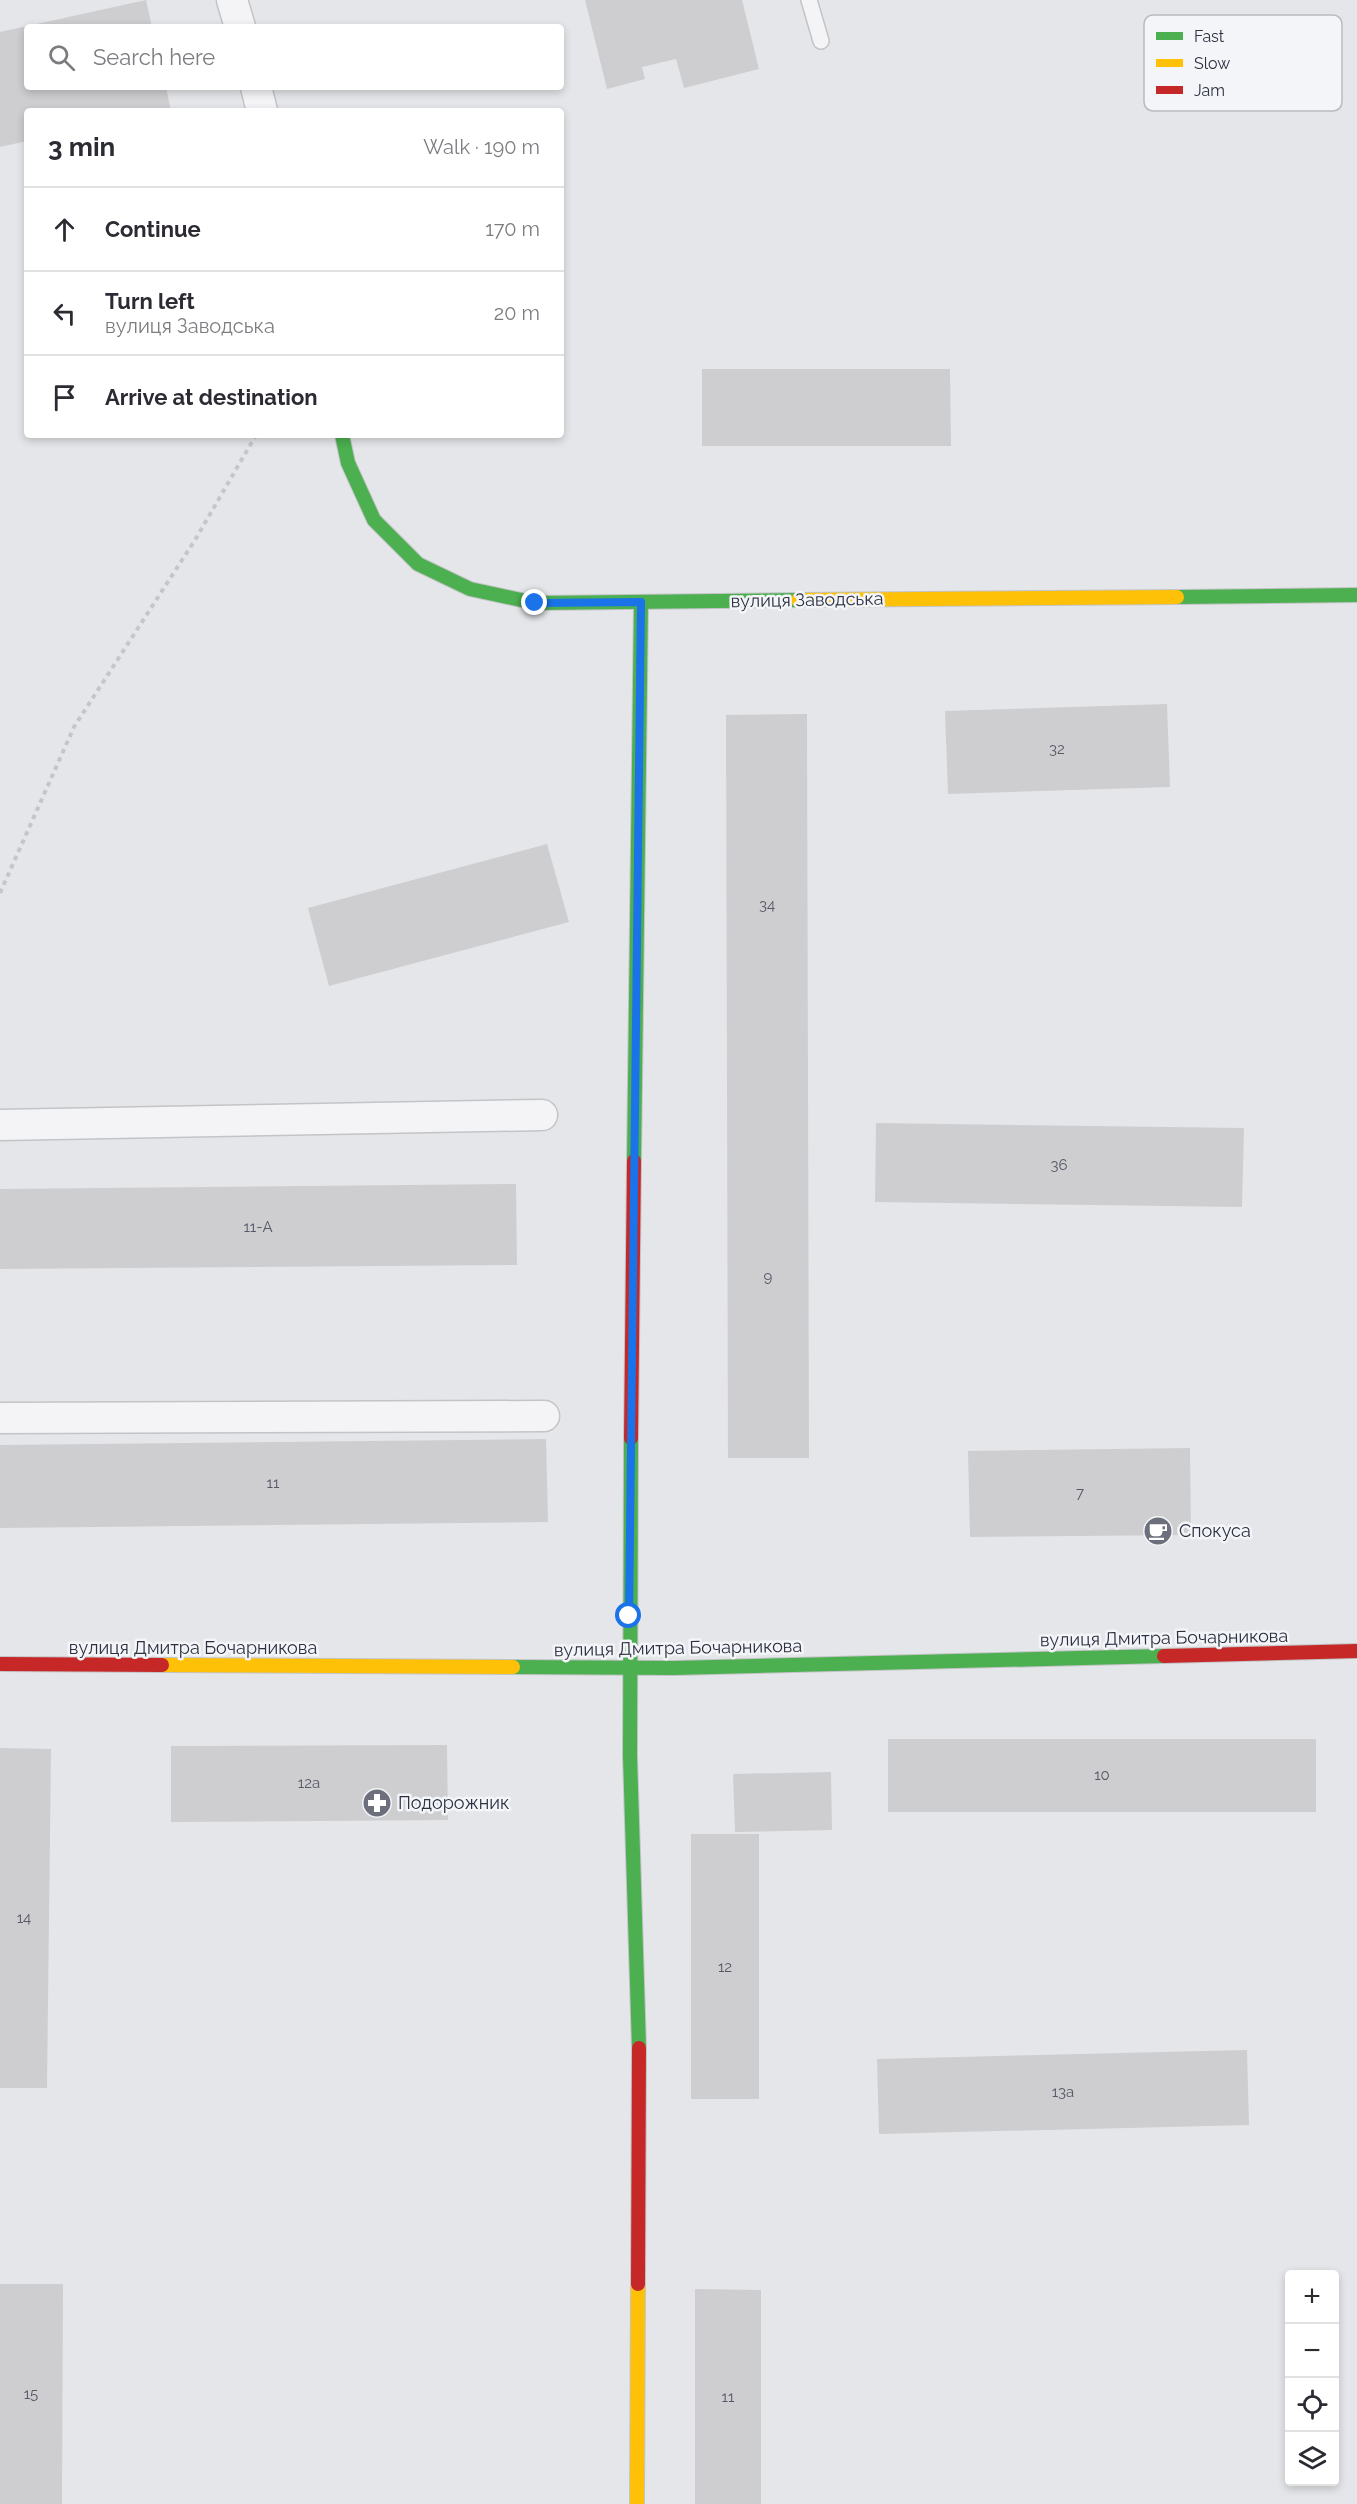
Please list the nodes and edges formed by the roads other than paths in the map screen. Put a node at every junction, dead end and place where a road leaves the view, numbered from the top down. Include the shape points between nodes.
1 (232, 0) edge
2 (809, 0) edge
3 (239, 24) edge
4 (820, 41) dead end
5 (257, 90) edge
6 (261, 108) edge
7 (343, 438) edge
8 (1357, 595) edge
9 (641, 602) junction
10 (542, 1115) dead end
11 (0, 1125) edge
12 (544, 1416) dead end
13 (0, 1418) edge
14 (1357, 1651) edge
15 (0, 1664) edge
16 (629, 1669) junction
17 (637, 2504) edge

1 - 3 street
2 - 4 lane
5 - 6 street
7 - 9 street, вулиця Заводська via 348,463 374,520 418,564 470,589 535,603
8 - 9 street, вулиця Заводська
9 - 16 street
10 - 11 street
12 - 13 street
14 - 16 street, вулиця Дмитра Бочарникова
15 - 16 street, вулиця Дмитра Бочарникова
16 - 17 street via 639,2021

